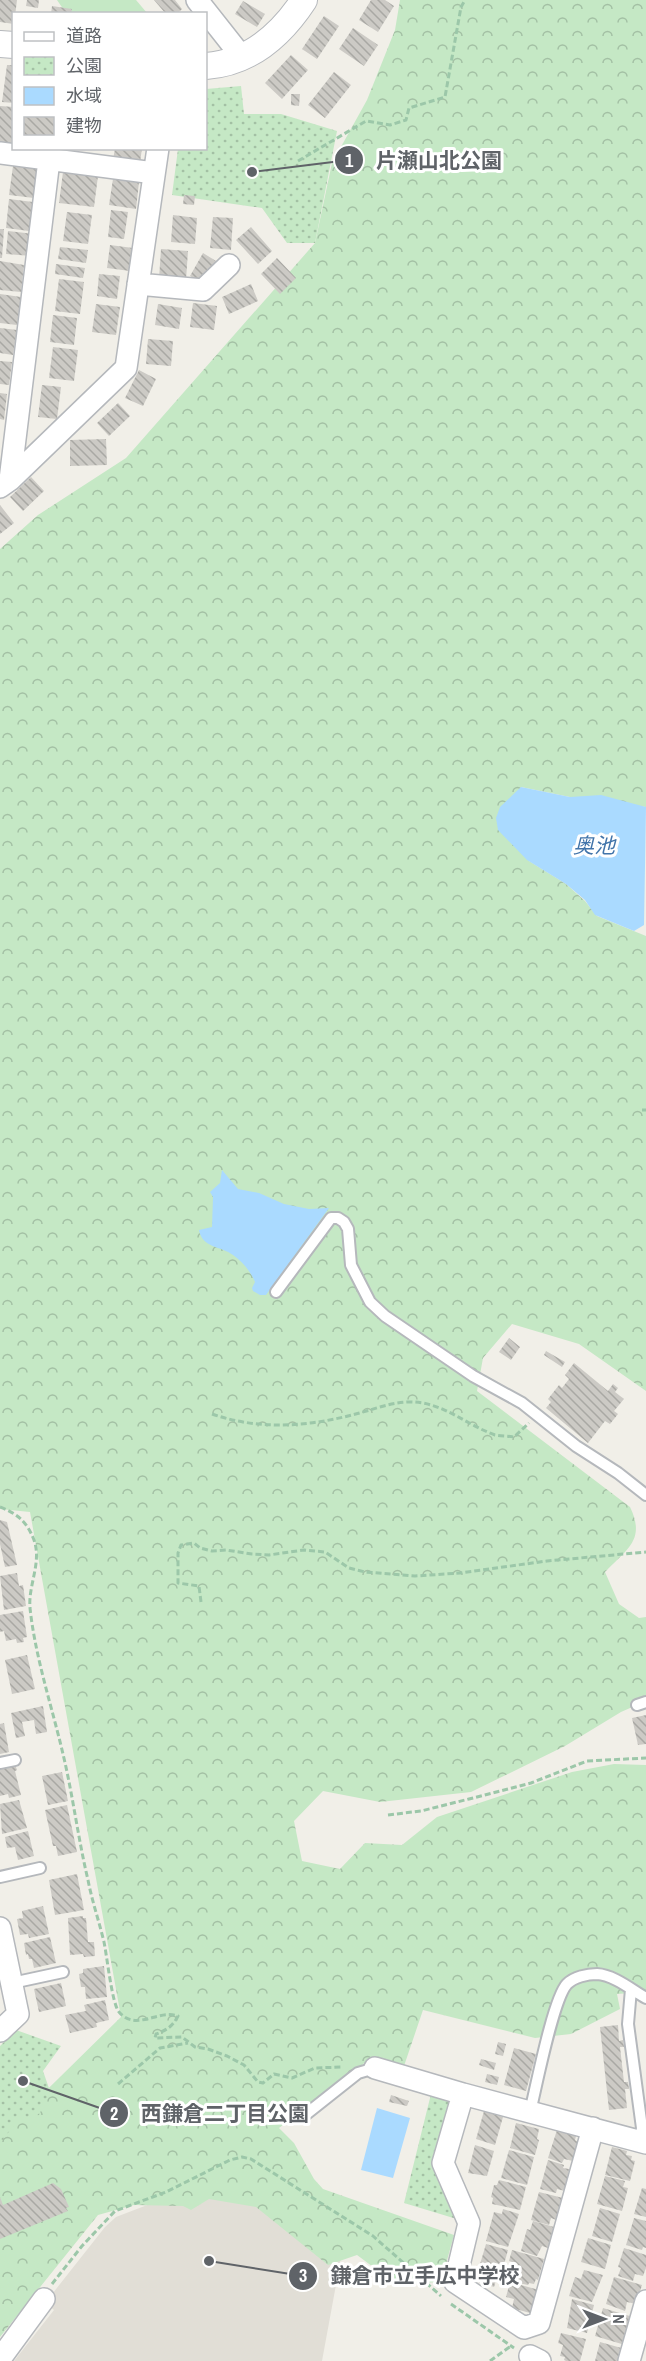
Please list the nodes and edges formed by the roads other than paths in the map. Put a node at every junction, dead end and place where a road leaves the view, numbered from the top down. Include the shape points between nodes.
1 (197, 0) edge
2 (304, 0) edge
3 (206, 12) edge
4 (207, 13) edge
5 (242, 57) junction
6 (207, 66) edge
7 (158, 150) edge
8 (0, 153) edge
9 (49, 159) junction
10 (154, 173) junction
11 (230, 265) dead end
12 (138, 284) junction
13 (5, 483) edge
14 (276, 1292) dead end
15 (646, 1495) edge
16 (15, 1760) dead end
17 (0, 1763) edge
18 (40, 1868) dead end
19 (0, 1876) edge
20 (0, 1928) edge
21 (63, 1972) dead end
22 (12, 1983) junction
23 (631, 1989) junction
24 (646, 1998) edge
25 (0, 2031) edge
26 (369, 2069) joint
27 (463, 2094) junction
28 (530, 2112) junction
29 (305, 2115) dead end
30 (593, 2128) junction
31 (643, 2143) edge
32 (44, 2299) road end
33 (646, 2301) edge
34 (0, 2359) edge
35 (629, 2361) edge

1 - 3 street
2 - 5 street via 282,31
4 - 5 street
5 - 6 street
7 - 10 street
8 - 9 street
9 - 10 street
9 - 13 street
10 - 12 street
11 - 12 street via 203,290
12 - 13 street via 126,368
14 - 15 lane via 331,1218 338,1218 348,1229 351,1265 370,1302 385,1316 473,1376 522,1403
16 - 17 lane
18 - 19 lane
20 - 22 street
21 - 22 lane
22 - 25 street via 18,2014
23 - 24 lane
23 - 28 lane via 598,1974 568,1983 558,2001
23 - 31 lane via 628,2024
26 - 27 street
26 - 29 lane via 358,2073
27 - 28 street
27 - 30 street via 443,2163 469,2223 455,2282 524,2328 539,2323
28 - 30 street
30 - 31 street
32 - 34 street
33 - 35 street

